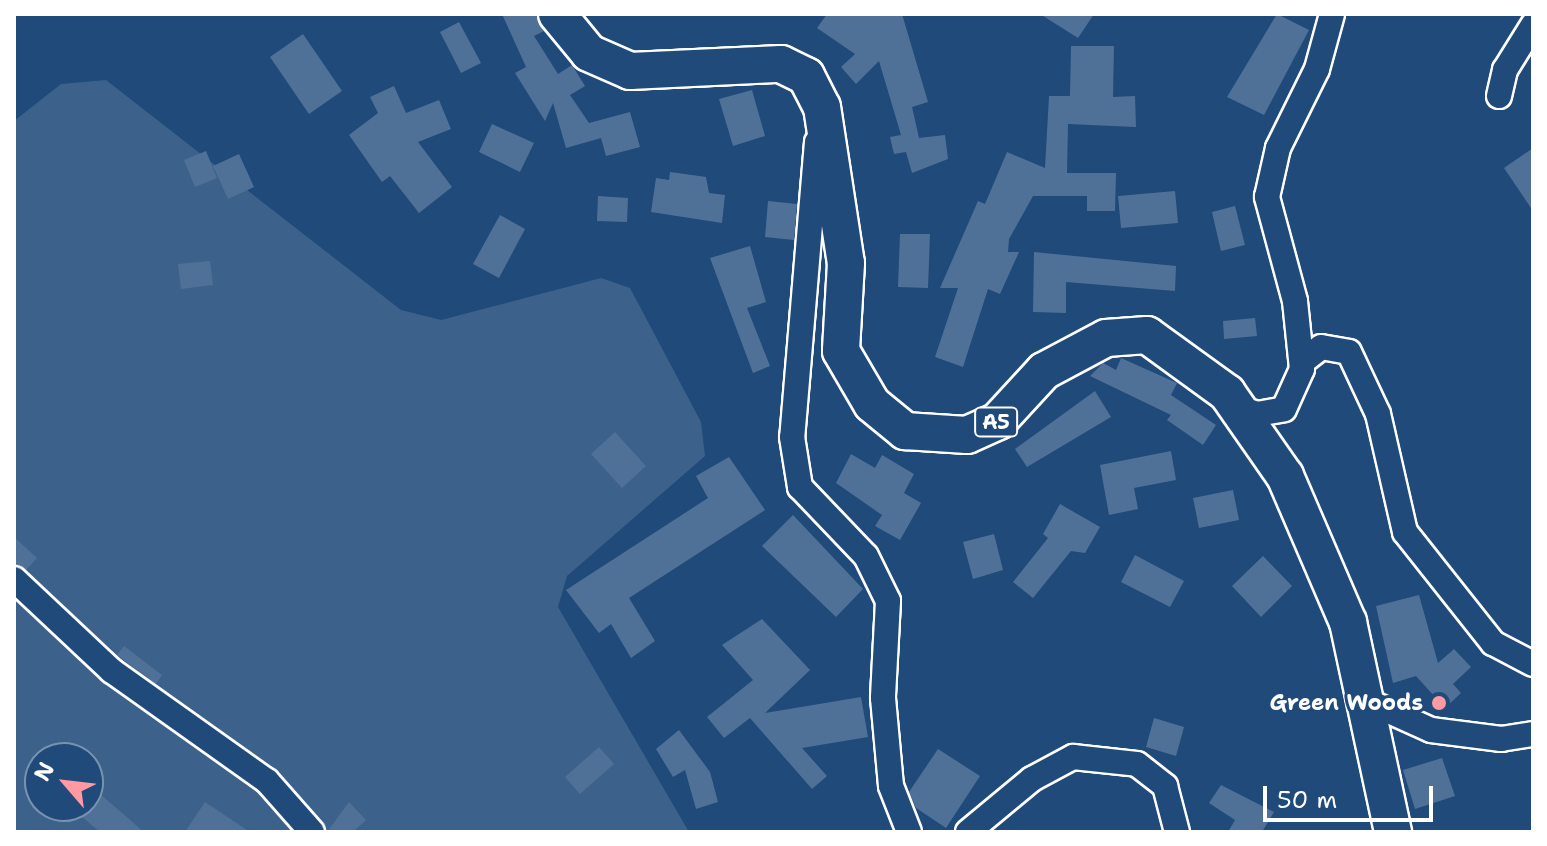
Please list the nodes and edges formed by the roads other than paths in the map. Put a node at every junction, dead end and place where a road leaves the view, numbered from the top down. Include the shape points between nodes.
1 (557, 14) edge
2 (1332, 14) edge
3 (1533, 25) edge
4 (1499, 96) dead end
5 (820, 108) junction
6 (1302, 362) junction
7 (1239, 408) junction
8 (14, 579) edge
9 (1533, 664) edge
10 (1367, 701) junction
11 (1533, 734) edge
12 (312, 832) edge
13 (909, 832) edge
14 (968, 832) edge
15 (1177, 832) edge
16 (1393, 832) edge

1 - 5 highway, A5 via 589,53 630,71 781,64 806,76
2 - 6 lane via 1267,197
3 - 4 lane via 1505,70
5 - 7 highway, A5 via 846,263 841,351 872,404 905,431 967,435 998,421 1044,371 1106,338 1147,335 1191,362
5 - 13 lane via 792,437 800,487 866,556 888,601 883,698 891,786
6 - 7 lane via 1295,396 1284,409 1257,414
6 - 9 lane via 1321,347 1349,352 1378,414 1405,532 1493,643
7 - 10 highway, A5 via 1292,490 1348,622
8 - 12 lane via 112,671 267,781
10 - 11 lane via 1431,730 1501,739
10 - 16 highway, A5
14 - 15 lane via 1032,779 1073,757 1137,764 1165,786

